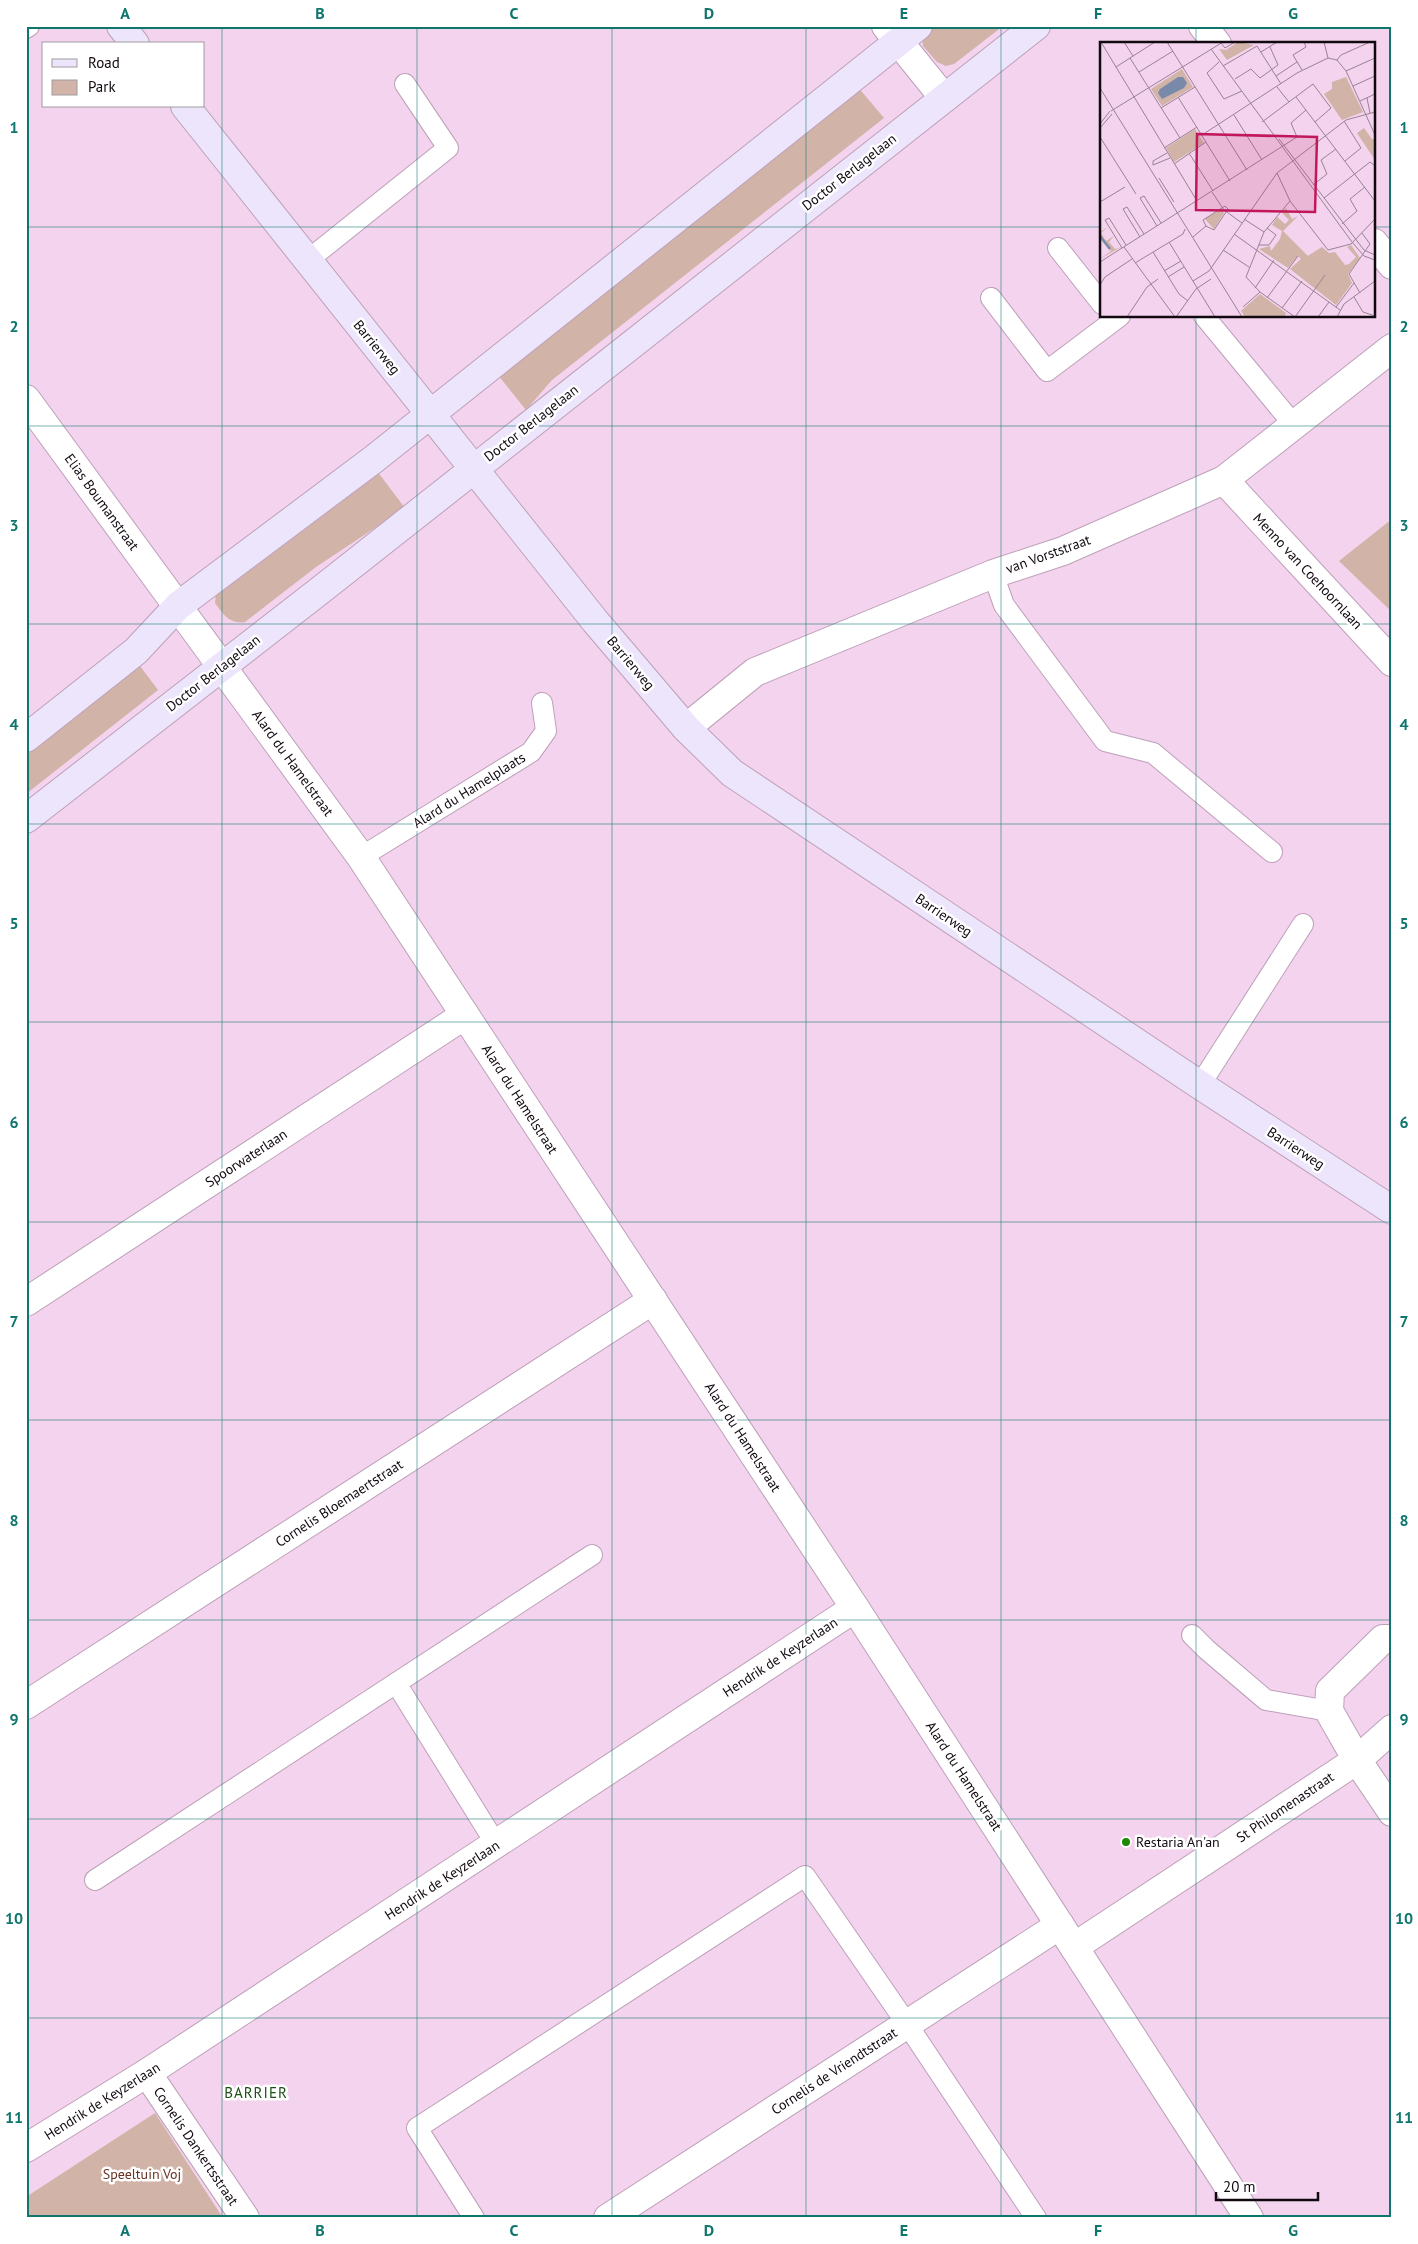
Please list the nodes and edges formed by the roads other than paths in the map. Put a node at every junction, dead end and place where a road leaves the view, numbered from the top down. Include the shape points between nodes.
1 (121, 26) edge
2 (1036, 26) edge
3 (1203, 26) edge
4 (901, 32) edge
5 (133, 42) edge
6 (1215, 42) edge
7 (405, 84) dead end
8 (944, 98) junction
9 (187, 108) edge
10 (1376, 245) edge
11 (1058, 248) dead end
12 (308, 260) junction
13 (1392, 265) edge
14 (991, 298) dead end
15 (1100, 301) edge
16 (1116, 318) edge
17 (1206, 318) edge
18 (1392, 348) edge
19 (26, 399) edge
20 (429, 414) junction
21 (1294, 425) junction
22 (473, 468) junction
23 (1224, 480) junction
24 (993, 574) junction
25 (178, 606) junction
26 (1392, 662) edge
27 (222, 666) junction
28 (542, 703) dead end
29 (686, 728) junction
30 (26, 738) edge
31 (26, 819) edge
32 (1272, 852) dead end
33 (360, 857) junction
34 (1303, 924) dead end
35 (465, 1015) junction
36 (1200, 1086) junction
37 (1392, 1210) edge
38 (653, 1300) junction
39 (26, 1302) edge
40 (592, 1555) dead end
41 (855, 1608) junction
42 (1192, 1635) dead end
43 (1392, 1639) edge
44 (396, 1683) junction
45 (26, 1706) edge
46 (1330, 1711) junction
47 (1392, 1729) edge
48 (1357, 1760) junction
49 (1392, 1812) edge
50 (496, 1844) junction
51 (95, 1880) dead end
52 (1060, 1924) junction
53 (1074, 1947) junction
54 (907, 2024) junction
55 (147, 2073) junction
56 (26, 2148) edge
57 (245, 2218) edge
58 (474, 2218) edge
59 (608, 2218) edge
60 (1036, 2218) edge
61 (1249, 2218) edge

1 - 5 main road
2 - 8 main road, Doctor Berlagelaan
3 - 6 street
4 - 8 street
4 - 20 main road
7 - 12 lane via 448,148
8 - 22 main road, Doctor Berlagelaan
9 - 12 main road, Barrierweg
10 - 13 street
11 - 15 lane
12 - 20 main road, Barrierweg
14 - 16 lane via 1048,371
17 - 21 lane
18 - 21 street, van Vorststraat
19 - 25 street, Elias Boumanstraat
20 - 22 main road, Barrierweg
20 - 25 main road
21 - 23 street, van Vorststraat
22 - 27 main road, Doctor Berlagelaan
22 - 29 main road, Barrierweg
23 - 24 street, van Vorststraat via 1063,551
23 - 26 street, Menno van Coehoornlaan
24 - 29 street, van Vorststraat via 755,672
24 - 32 lane via 1004,605 1105,742 1153,753
25 - 27 street, Elias Boumanstraat
25 - 30 main road via 136,651
27 - 31 main road, Doctor Berlagelaan
27 - 33 street, Alard du Hamelstraat
28 - 33 lane, Alard du Hamelplaats via 546,731 531,752
29 - 36 main road, Barrierweg via 732,773
33 - 35 street, Alard du Hamelstraat
34 - 36 lane
35 - 38 street, Alard du Hamelstraat
35 - 39 street, Spoorwaterlaan
36 - 37 main road, Barrierweg
38 - 41 street, Alard du Hamelstraat
38 - 45 street, Cornelis Bloemaertstraat
40 - 44 lane
41 - 50 street, Hendrik de Keyzerlaan
41 - 52 street, Alard du Hamelstraat
42 - 46 lane via 1266,1700
43 - 46 street via 1383,1639 1330,1691
44 - 50 lane
44 - 51 lane
46 - 48 street
47 - 48 street, St Philomenastraat
48 - 49 street
48 - 53 street, St Philomenastraat
50 - 55 street, Hendrik de Keyzerlaan
52 - 53 street, Alard du Hamelstraat
52 - 54 street, Cornelis de Vriendtstraat
53 - 61 street, Alard du Hamelstraat
54 - 58 lane via 806,1876 416,2128
54 - 59 street, Cornelis de Vriendtstraat
54 - 60 lane
55 - 56 street, Hendrik de Keyzerlaan
55 - 57 street, Cornelis Dankertsstraat

